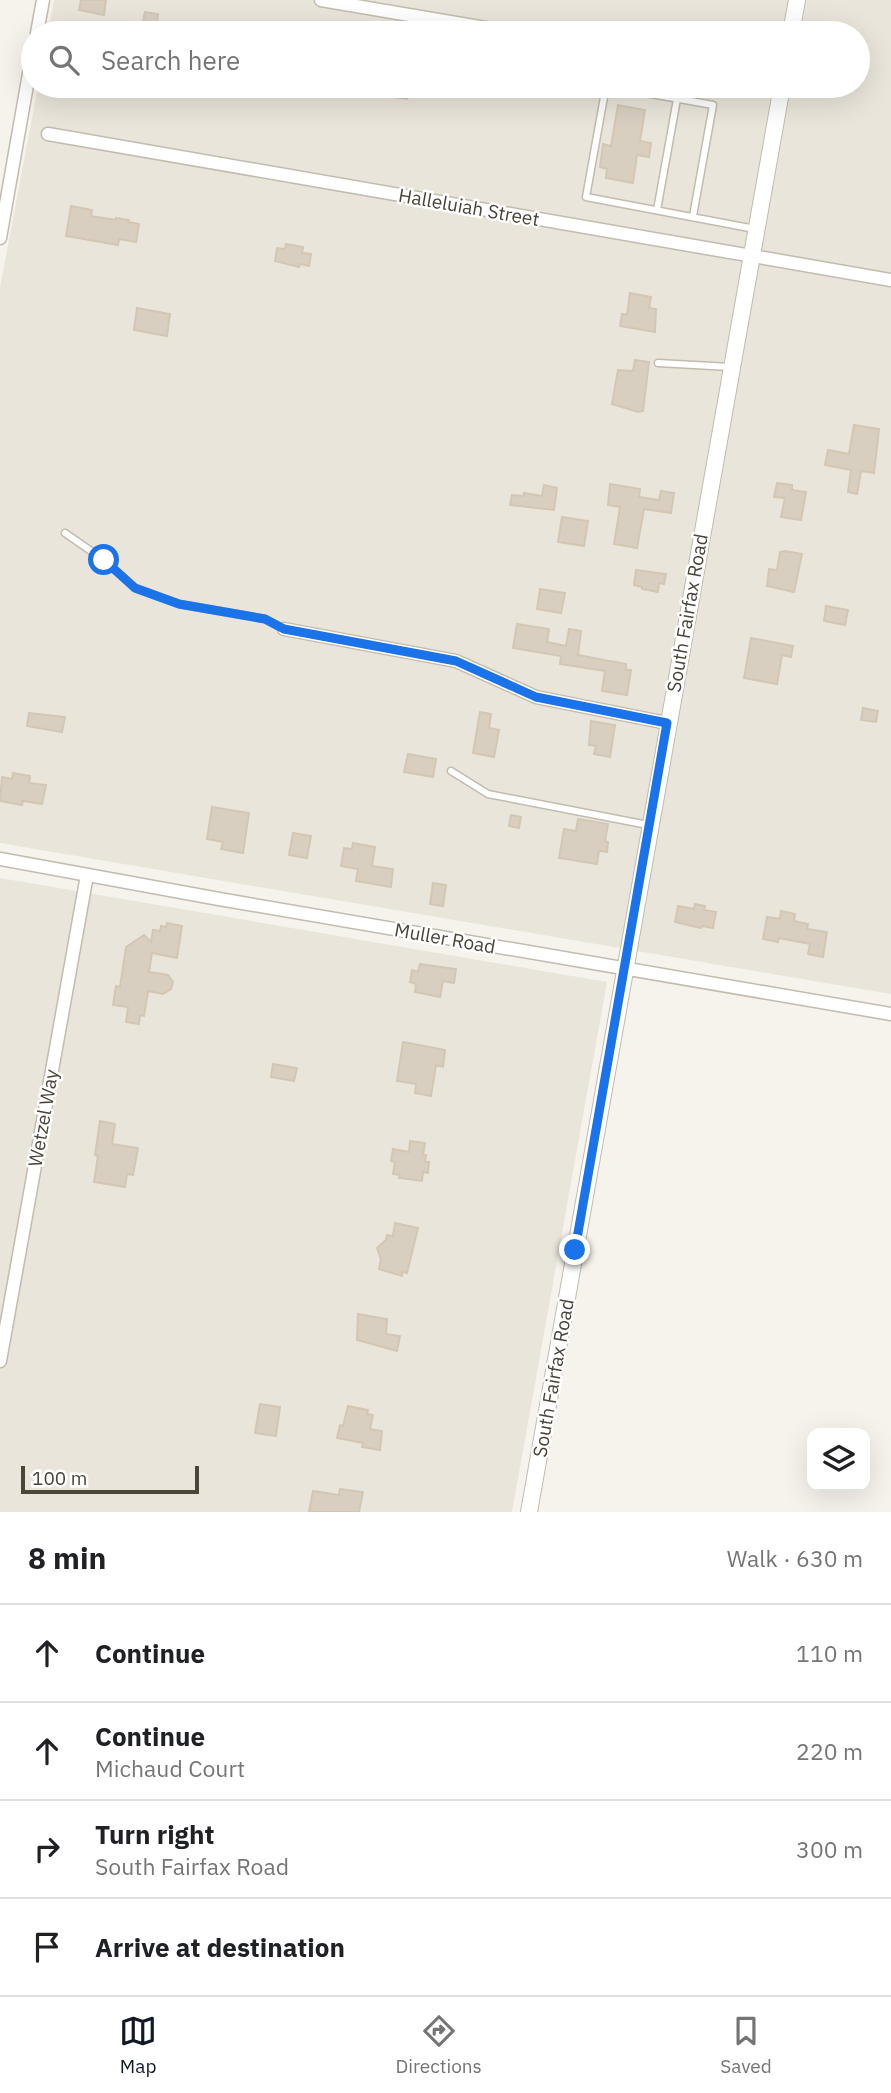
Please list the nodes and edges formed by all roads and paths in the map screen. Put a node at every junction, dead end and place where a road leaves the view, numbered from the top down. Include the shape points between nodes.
1 (43, 0) edge
2 (321, 0) edge
3 (797, 0) edge
4 (39, 21) edge
5 (444, 21) edge
6 (794, 21) edge
7 (25, 98) edge
8 (604, 98) edge
9 (672, 98) edge
10 (780, 98) edge
11 (677, 99) junction
12 (48, 135) dead end
13 (657, 210) junction
14 (693, 216) junction
15 (757, 229) junction
16 (0, 238) edge
17 (752, 256) junction
18 (891, 280) edge
19 (658, 363) dead end
20 (732, 367) junction
21 (65, 533) dead end
22 (284, 629) joint
23 (667, 723) junction
24 (451, 771) dead end
25 (650, 825) junction
26 (0, 859) edge
27 (87, 875) junction
28 (625, 969) junction
29 (891, 1014) edge
30 (0, 1361) edge
31 (529, 1512) edge

1 - 4 street
2 - 5 street
3 - 6 street
7 - 16 street
8 - 13 lane via 586,197
9 - 11 lane
10 - 15 street, South Fairfax Road
11 - 13 lane
11 - 14 lane via 713,105
12 - 17 street, Halleluiah Street
13 - 14 lane
14 - 15 lane
15 - 17 street, South Fairfax Road
17 - 18 street, Halleluiah Street
17 - 20 street, South Fairfax Road
19 - 20 lane
20 - 23 street, South Fairfax Road
21 - 22 lane via 135,588 179,604 265,619
22 - 23 street via 456,661 536,697
23 - 25 street, South Fairfax Road
24 - 25 lane via 488,794
25 - 28 street, South Fairfax Road
26 - 27 street, Muller Road
27 - 28 street, Muller Road
27 - 30 street, Wetzel Way
28 - 29 street, Muller Road
28 - 31 street, South Fairfax Road

